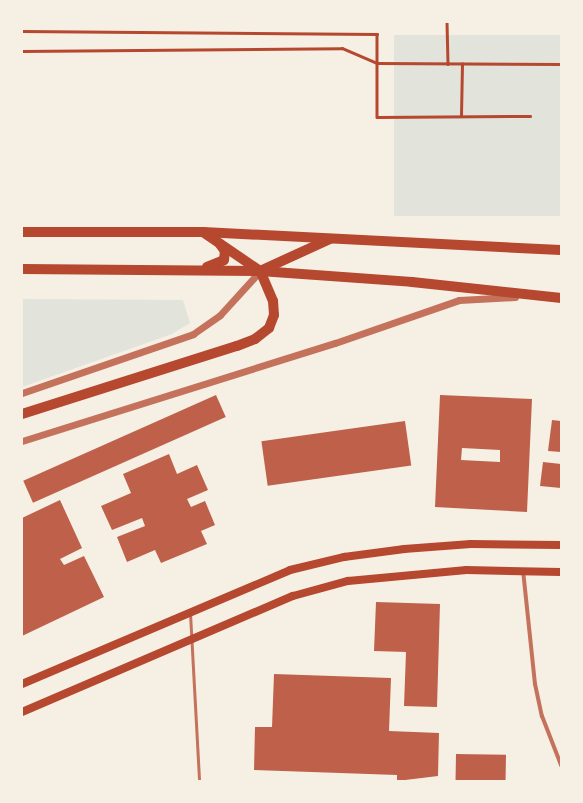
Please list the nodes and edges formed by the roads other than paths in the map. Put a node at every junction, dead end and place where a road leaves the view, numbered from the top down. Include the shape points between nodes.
1 (22, 232) edge
2 (203, 232) junction
3 (334, 238) junction
4 (216, 241) junction
5 (561, 250) edge
6 (22, 269) edge
7 (197, 270) junction
8 (260, 271) junction
9 (545, 295) junction
10 (561, 298) edge
11 (22, 393) edge
12 (22, 414) edge
13 (22, 441) edge
14 (561, 545) edge
15 (523, 569) junction
16 (561, 572) edge
17 (190, 612) junction
18 (191, 637) junction
19 (22, 684) edge
20 (22, 712) edge
21 (561, 765) edge
22 (199, 781) edge

1 - 2 main road
2 - 3 main road
2 - 4 main road
3 - 5 main road
3 - 8 main road
4 - 7 main road via 226,251 224,260
4 - 8 main road
6 - 7 main road
7 - 8 main road
8 - 9 main road
8 - 11 street via 220,315 193,334
8 - 12 main road via 273,301 274,315 269,328 255,339
9 - 10 main road
9 - 13 street via 459,300 335,343
14 - 17 main road via 471,544 344,557 290,570
15 - 16 main road
15 - 18 main road via 406,574 348,581 292,596
15 - 21 street via 535,684 542,716
17 - 18 lane
17 - 19 main road
18 - 20 main road
18 - 22 lane

